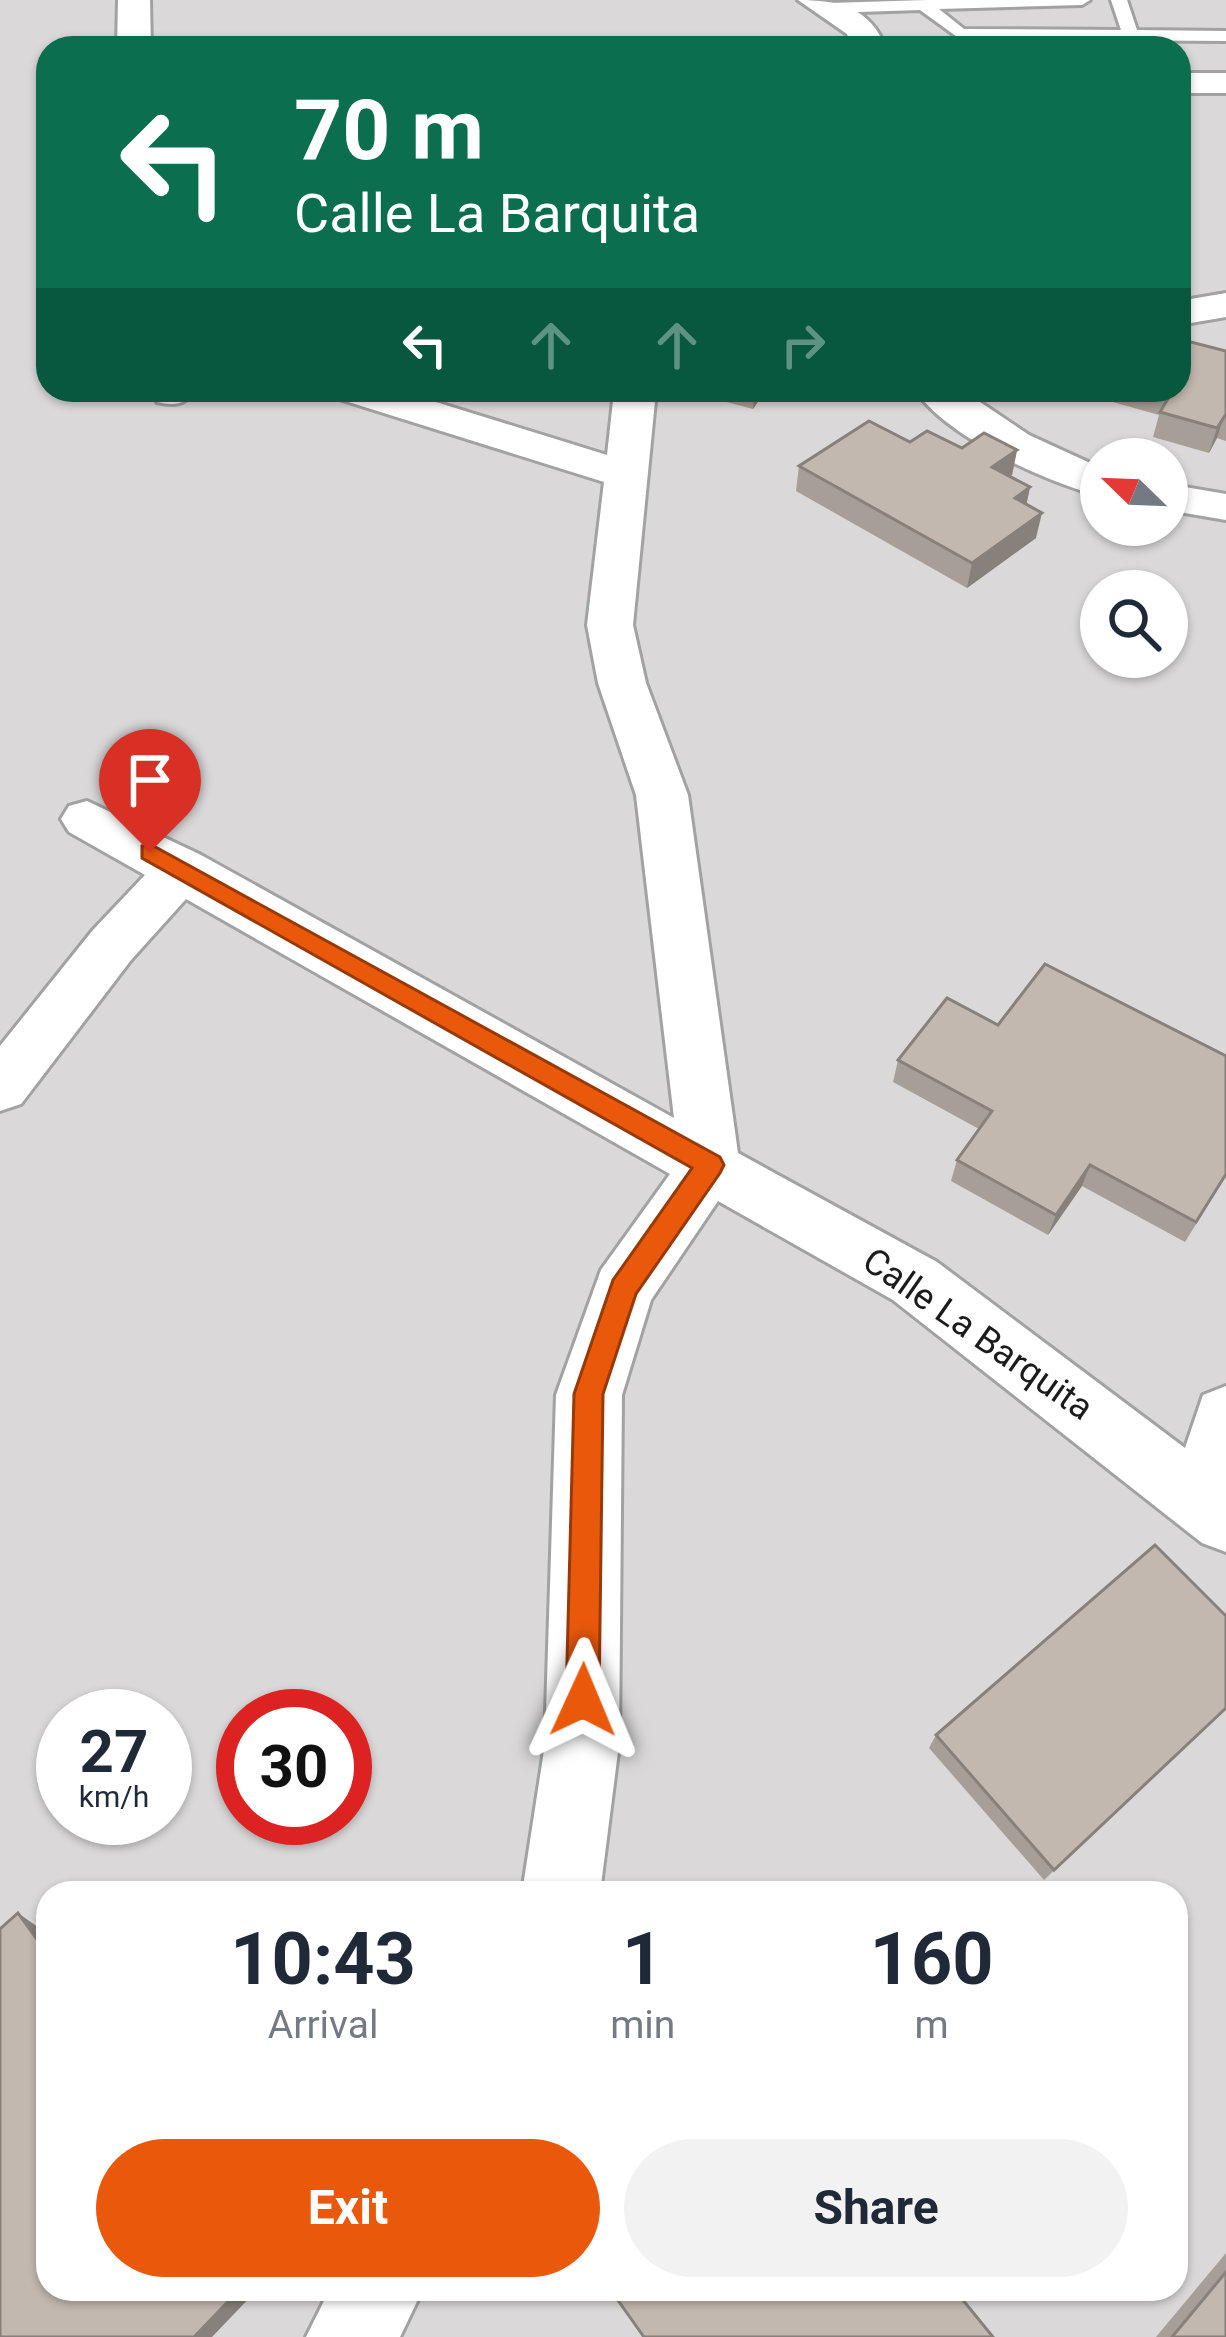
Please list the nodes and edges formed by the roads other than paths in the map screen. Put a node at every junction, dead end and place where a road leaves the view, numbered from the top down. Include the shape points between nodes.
1 (134, 0) edge
2 (1082, 0) edge
3 (1120, 0) edge
4 (921, 2) edge
5 (822, 4) edge
6 (1130, 34) junction
7 (134, 36) edge
8 (865, 36) edge
9 (1226, 36) edge
10 (1191, 83) edge
11 (1226, 83) edge
12 (1226, 305) edge
13 (1191, 311) edge
14 (392, 402) edge
15 (634, 402) edge
16 (951, 402) edge
17 (626, 475) junction
18 (1080, 475) edge
19 (1188, 500) edge
20 (1226, 507) edge
21 (87, 819) dead end
22 (182, 869) junction
23 (0, 1088) edge
24 (710, 1165) junction
25 (1226, 1416) edge
26 (1216, 1511) edge
27 (563, 1881) edge
28 (372, 2301) edge
29 (350, 2337) edge

1 - 7 street
2 - 4 lane
3 - 6 lane
4 - 5 lane
4 - 6 lane via 960,34
5 - 8 street
6 - 9 lane
10 - 11 street
12 - 13 street
14 - 17 street
15 - 17 street
16 - 18 street
17 - 24 street via 610,625 662,795
19 - 20 street
21 - 22 street, Calle La Barquita
22 - 23 street
22 - 24 street, Calle La Barquita
24 - 26 street, Calle La Barquita via 914,1281
24 - 27 street via 623,1289 589,1394 582,1744
25 - 26 street
28 - 29 street

